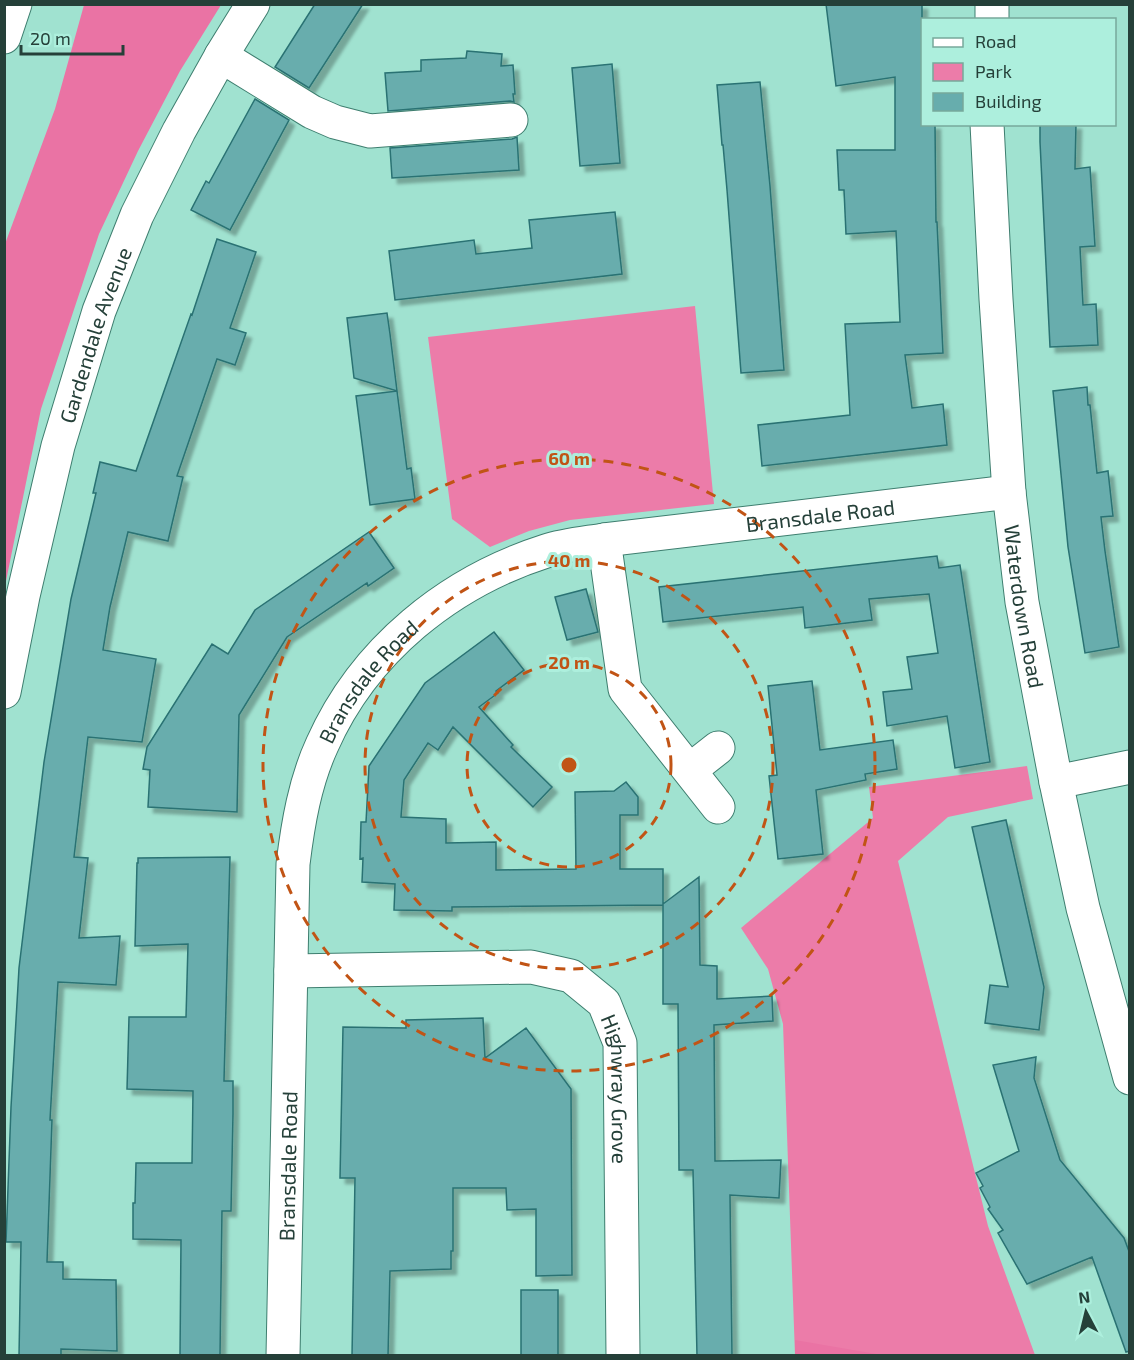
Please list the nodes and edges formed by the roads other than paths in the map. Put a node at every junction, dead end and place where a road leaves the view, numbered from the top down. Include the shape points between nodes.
1 (15, 4) edge
2 (253, 4) edge
3 (4, 37) edge
4 (221, 56) junction
5 (512, 120) dead end
6 (987, 126) edge
7 (1009, 492) junction
8 (604, 540) junction
9 (4, 692) edge
10 (718, 748) dead end
11 (1130, 767) edge
12 (690, 770) junction
13 (1056, 782) junction
14 (718, 807) dead end
15 (291, 971) junction
16 (1130, 1078) edge
17 (283, 1356) edge
18 (623, 1356) edge

1 - 3 main road
2 - 4 main road, Gardendale Avenue
4 - 5 main road via 312,112 370,131
4 - 9 main road, Gardendale Avenue via 137,215 99,311 58,446
6 - 7 main road, Waterdown Road
7 - 8 main road, Bransdale Road
7 - 13 main road, Waterdown Road via 1022,602
8 - 12 main road via 625,689
8 - 15 main road, Bransdale Road via 548,550 491,573 412,624 373,663 344,703 322,745 306,789 293,864
10 - 12 main road
11 - 13 main road
12 - 14 main road
13 - 16 main road, Waterdown Road via 1083,908
15 - 17 main road, Bransdale Road
15 - 18 main road, Highwray Grove via 531,967 571,976 604,1003 620,1043

